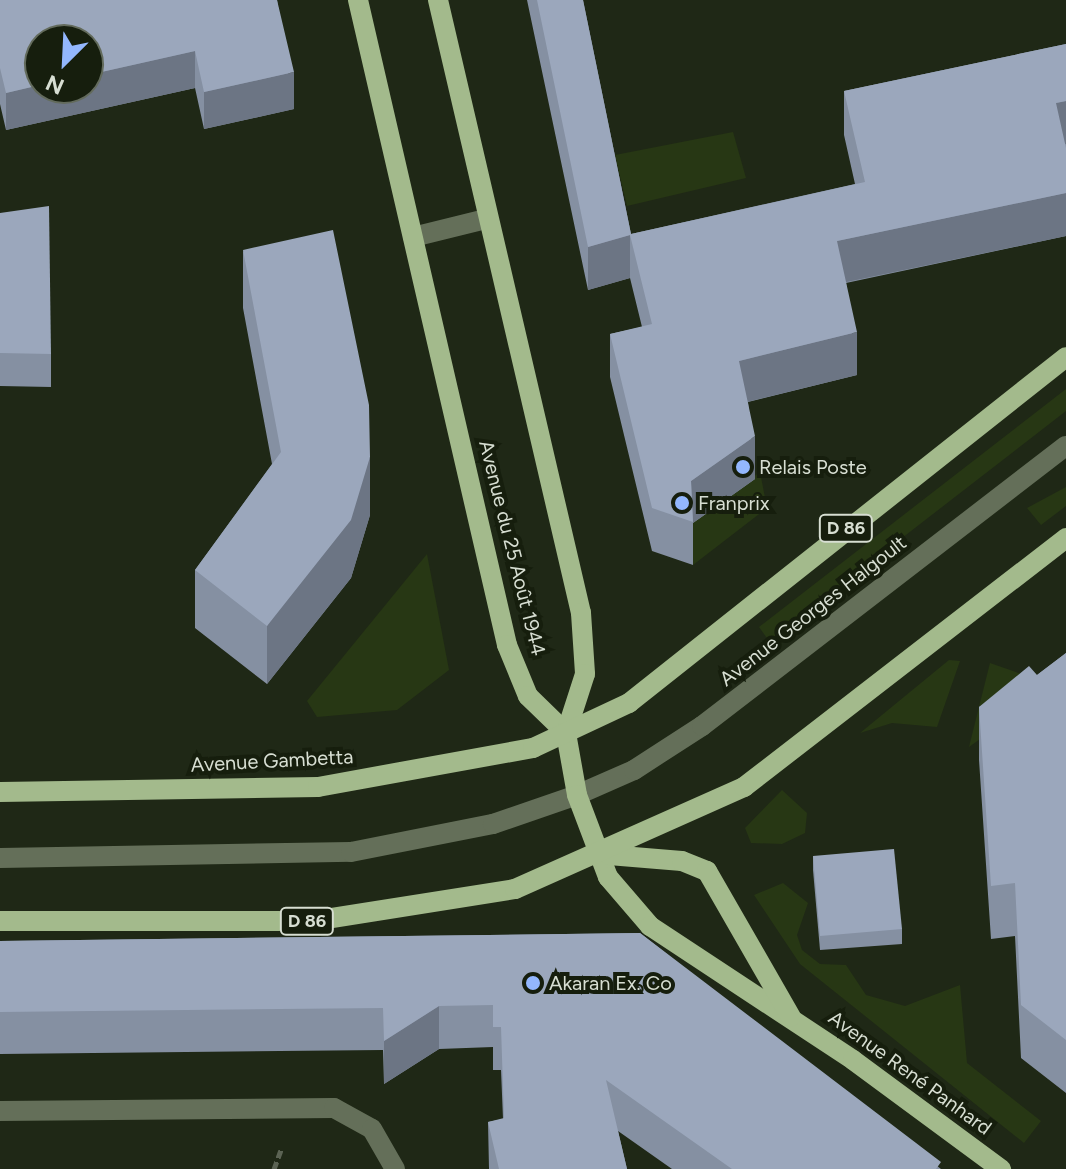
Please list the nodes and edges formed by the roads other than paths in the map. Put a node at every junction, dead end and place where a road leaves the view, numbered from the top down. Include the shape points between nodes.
1 (358, 0) edge
2 (438, 0) edge
3 (486, 219) junction
4 (413, 237) junction
5 (1066, 357) edge
6 (1066, 446) edge
7 (1066, 538) edge
8 (629, 703) joint
9 (566, 733) junction
10 (0, 792) edge
11 (577, 795) junction
12 (605, 854) junction
13 (0, 858) edge
14 (0, 921) edge
15 (791, 1017) junction
16 (0, 1111) edge
17 (395, 1169) edge
18 (1001, 1169) edge

1 - 4 main road, Avenue du 25 Août 1944
2 - 3 main road
3 - 4 lane
3 - 9 main road via 581,613 585,674
4 - 9 main road, Avenue du 25 Août 1944 via 507,645 528,696
5 - 8 main road, Avenue Georges Halgoult / D 86
6 - 11 lane, Avenue Georges Halgoult via 740,699 634,770
7 - 12 main road, D 86 via 744,787
8 - 9 main road, Avenue Gambetta / D 86
9 - 10 main road, Avenue Gambetta / D 86 via 533,748 318,787
9 - 11 main road, Avenue René Panhard
11 - 12 main road, Avenue René Panhard
11 - 13 lane via 493,824 351,852
12 - 14 main road, D 86 via 515,889 387,914
12 - 15 main road, Avenue René Panhard via 608,877 636,914 744,993
12 - 15 main road, Avenue René Panhard via 682,861 707,871
15 - 18 main road, Avenue René Panhard
16 - 17 lane via 334,1108 372,1129

